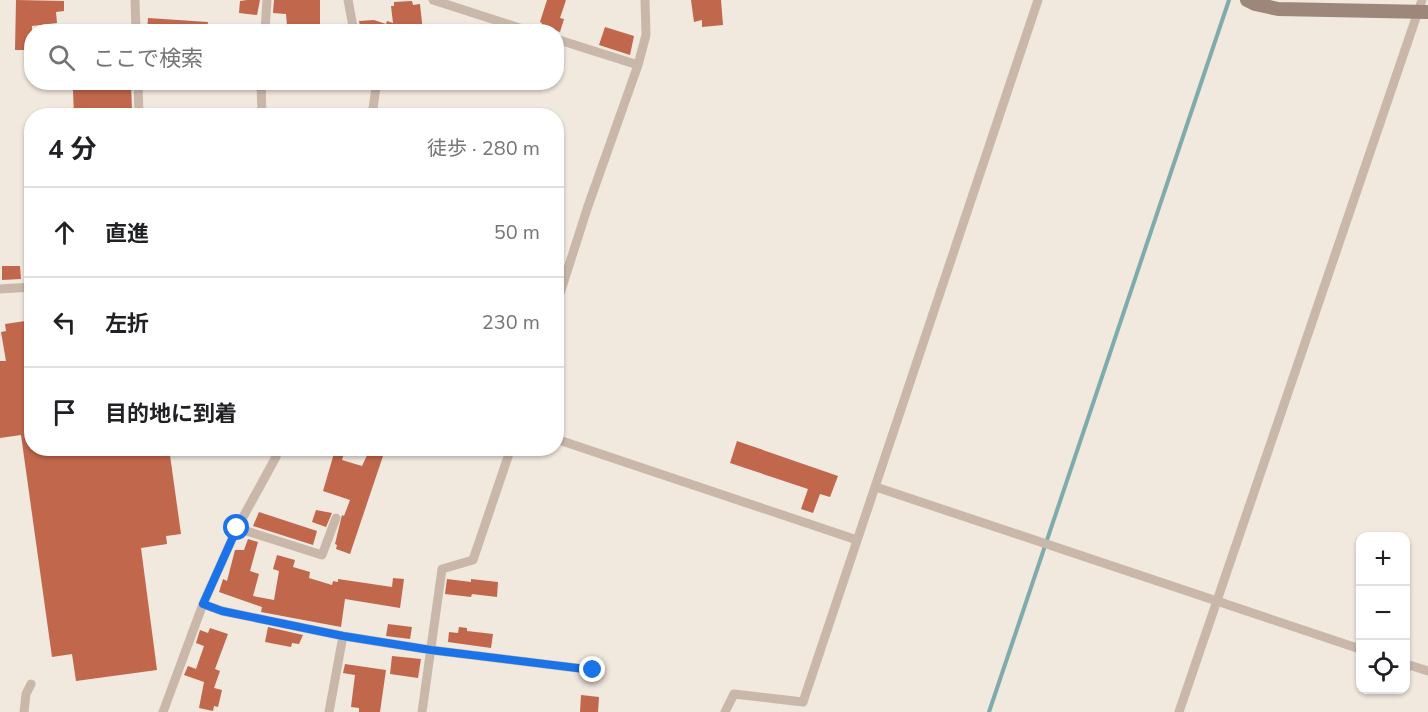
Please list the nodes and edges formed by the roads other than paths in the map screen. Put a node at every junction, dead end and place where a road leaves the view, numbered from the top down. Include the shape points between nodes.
1 (135, 0) edge
2 (267, 0) edge
3 (348, 0) edge
4 (433, 0) edge
5 (645, 0) edge
6 (1038, 0) edge
7 (1247, 0) edge
8 (1422, 8) edge
9 (136, 24) edge
10 (266, 24) edge
11 (352, 24) edge
12 (507, 24) edge
13 (564, 42) edge
14 (638, 65) junction
15 (138, 90) edge
16 (261, 90) edge
17 (376, 90) edge
18 (139, 108) edge
19 (262, 108) edge
20 (373, 108) edge
21 (564, 281) edge
22 (24, 288) edge
23 (0, 289) edge
24 (564, 442) edge
25 (276, 456) edge
26 (508, 456) edge
27 (876, 487) junction
28 (336, 518) dead end
29 (237, 528) junction
30 (857, 540) junction
31 (1216, 601) junction
32 (203, 604) junction
33 (343, 636) junction
34 (1356, 648) edge
35 (431, 650) junction
36 (1410, 665) edge
37 (593, 670) dead end
38 (1428, 671) edge
39 (31, 684) dead end
40 (24, 712) edge
41 (163, 712) edge
42 (329, 712) edge
43 (422, 712) edge
44 (725, 712) edge
45 (1179, 712) edge

1 - 9 street
2 - 10 street
3 - 11 street
4 - 12 street
5 - 14 street via 646,35
6 - 27 street
7 - 8 street via 1278,9
8 - 31 street
13 - 14 street
14 - 21 street
15 - 18 street
16 - 19 street
17 - 20 street
22 - 23 street
24 - 30 street
25 - 29 street
26 - 35 street via 473,560 442,569
27 - 30 street
27 - 31 street
28 - 29 street via 322,555
29 - 32 street
30 - 44 street via 803,702 734,694
31 - 34 street
31 - 45 street
32 - 33 street
32 - 41 street
33 - 35 street
33 - 42 street
35 - 37 street
35 - 43 street
36 - 38 street
39 - 40 street

